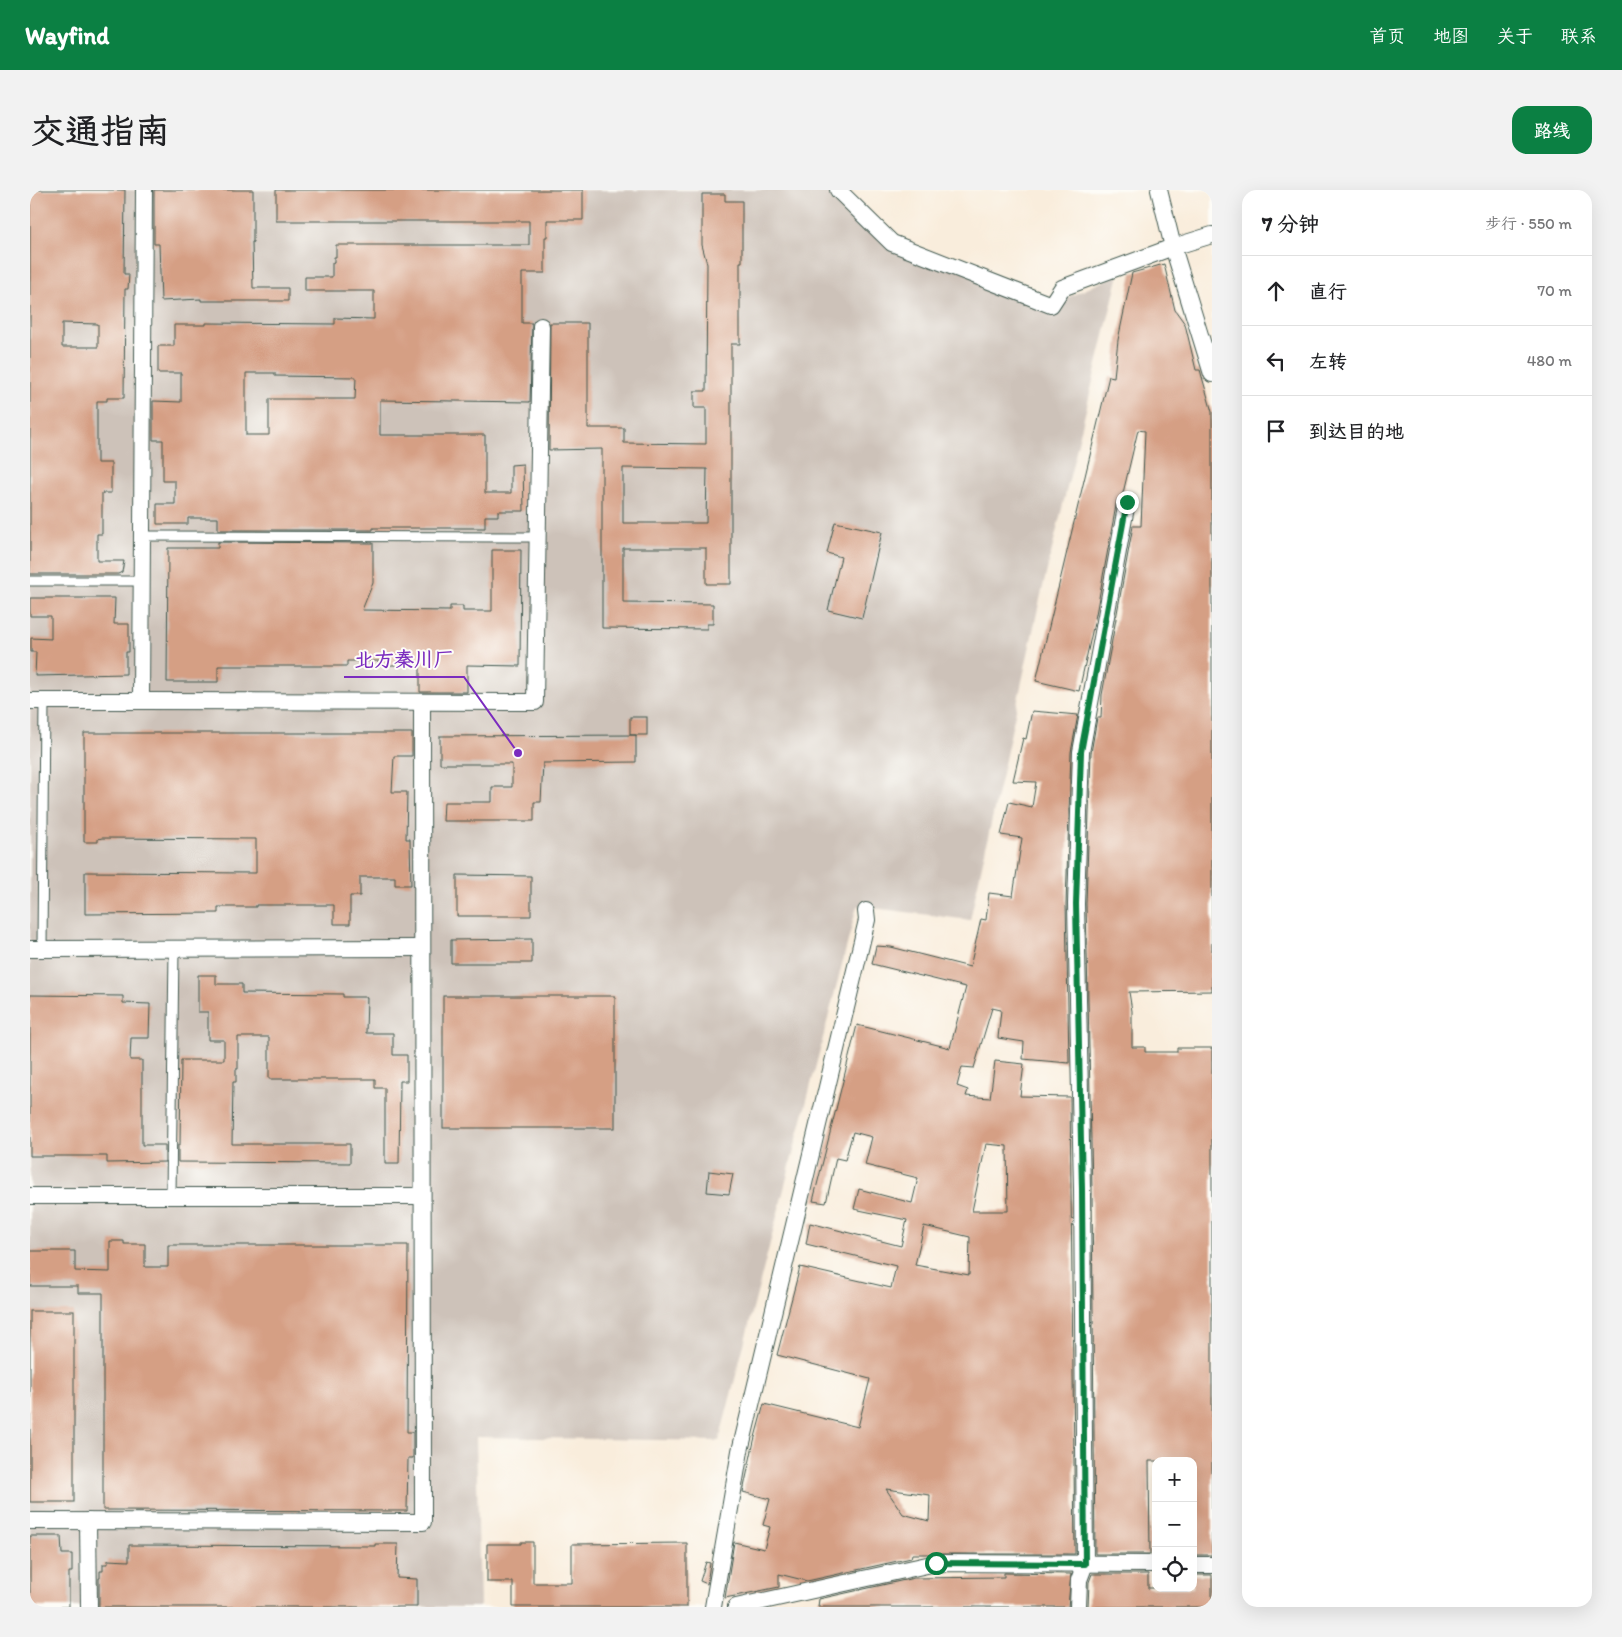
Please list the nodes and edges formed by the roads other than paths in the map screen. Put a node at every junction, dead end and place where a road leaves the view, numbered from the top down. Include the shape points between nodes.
1 (144, 190) edge
2 (838, 190) edge
3 (1159, 190) edge
4 (1212, 234) edge
5 (1173, 247) junction
6 (541, 326) dead end
7 (1212, 374) edge
8 (1127, 502) dead end
9 (142, 536) junction
10 (538, 537) junction
11 (30, 580) edge
12 (142, 581) junction
13 (37, 701) edge
14 (141, 702) junction
15 (422, 702) junction
16 (866, 911) dead end
17 (174, 948) junction
18 (422, 948) junction
19 (36, 949) edge
20 (30, 1196) edge
21 (171, 1196) junction
22 (421, 1196) junction
23 (30, 1521) edge
24 (88, 1521) junction
25 (1085, 1564) junction
26 (1152, 1564) edge
27 (1197, 1564) edge
28 (1212, 1565) edge
29 (89, 1607) edge
30 (713, 1607) edge
31 (736, 1607) edge
32 (1078, 1607) edge

1 - 9 street
2 - 5 street via 892,243 1051,305 1062,288
3 - 5 street
4 - 5 street
5 - 7 street
6 - 10 street
8 - 25 street via 1081,752 1076,904
9 - 10 lane
9 - 12 street
10 - 15 street via 535,702
11 - 12 lane
12 - 14 street
13 - 14 street
13 - 19 lane
14 - 15 street
15 - 18 street
16 - 30 street via 865,930 740,1452
17 - 18 street
17 - 19 street
17 - 21 lane
18 - 22 street
20 - 21 street
21 - 22 street
22 - 24 street via 423,1522
23 - 24 street
24 - 29 street
25 - 26 street
25 - 31 street via 936,1563
25 - 32 street via 1079,1580
27 - 28 street

